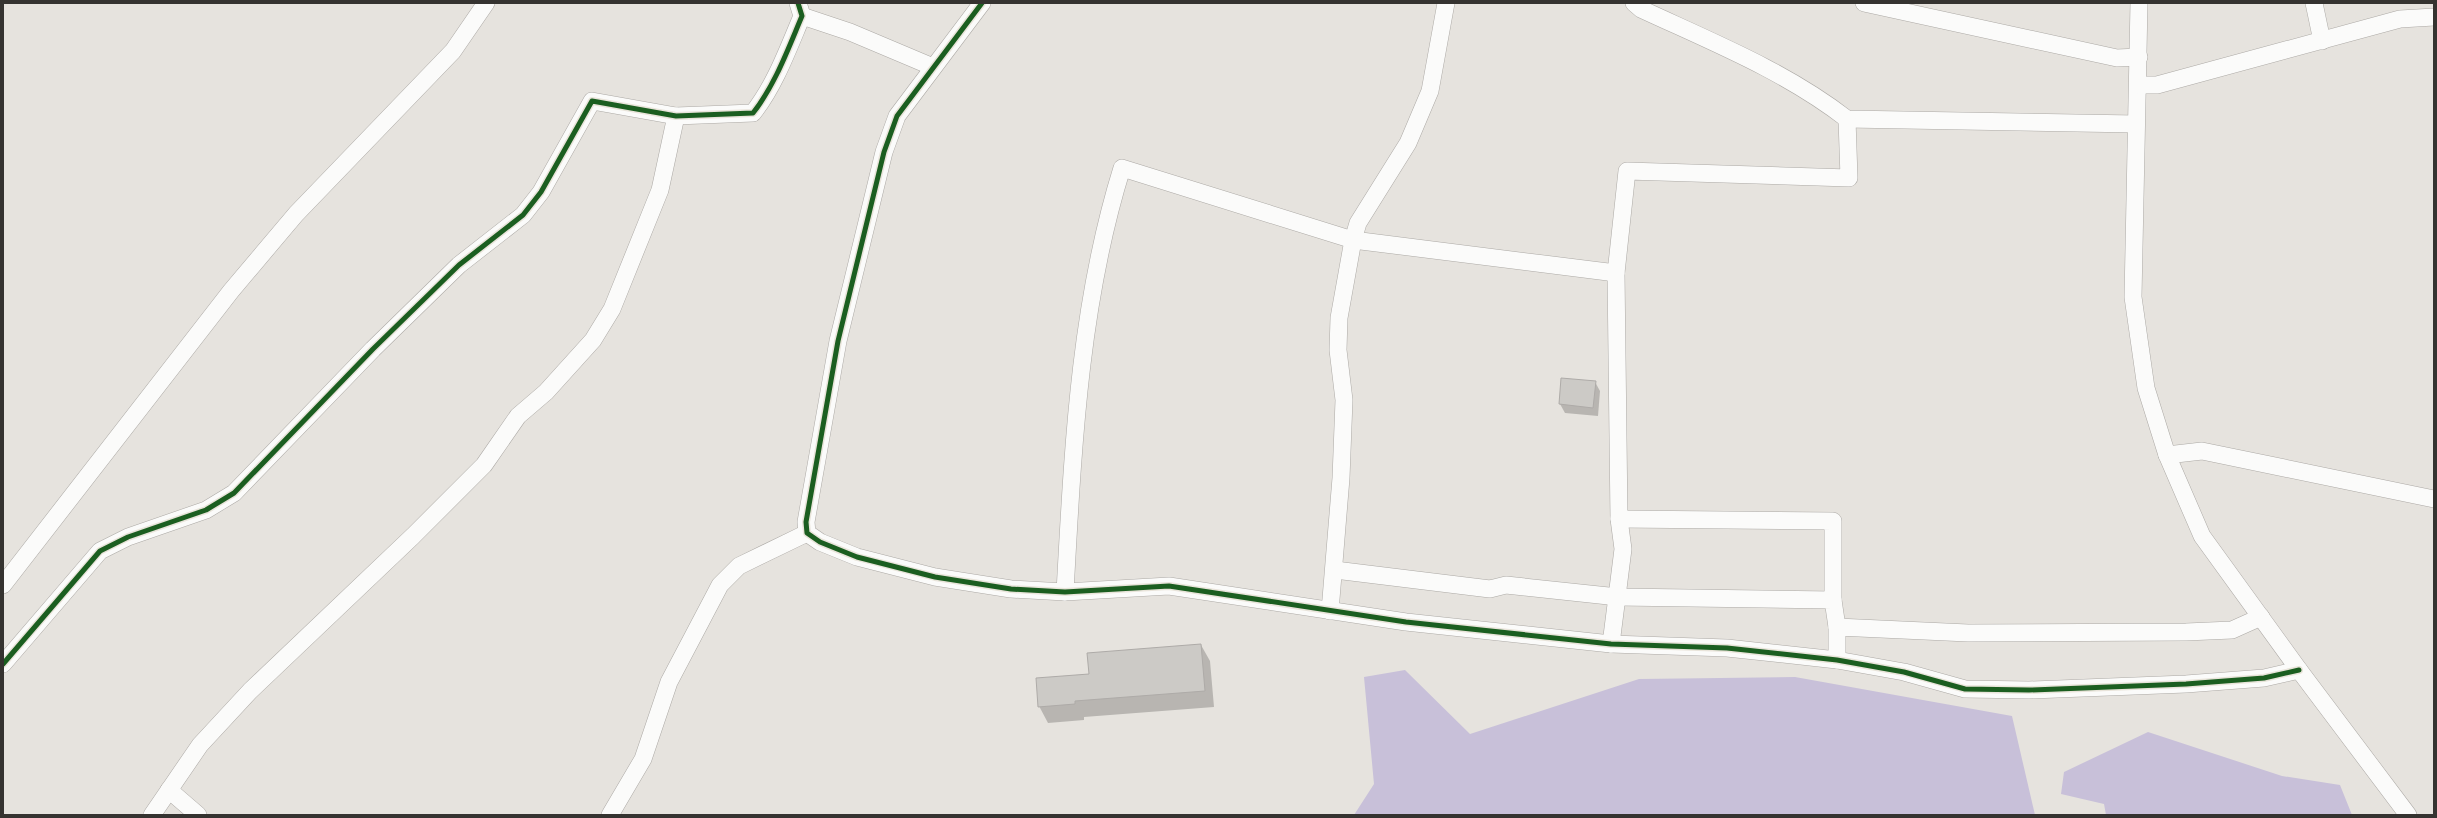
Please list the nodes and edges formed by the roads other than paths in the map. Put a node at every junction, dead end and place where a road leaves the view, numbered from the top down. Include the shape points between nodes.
1 (486, 3) edge
2 (982, 3) edge
3 (1446, 3) edge
4 (1634, 3) edge
5 (1864, 3) edge
6 (2139, 3) edge
7 (2314, 3) edge
8 (800, 10) edge
9 (2434, 17) edge
10 (2322, 41) junction
11 (2139, 57) junction
12 (933, 67) junction
13 (2138, 86) junction
14 (676, 116) junction
15 (1847, 119) junction
16 (2136, 124) junction
17 (1353, 240) junction
18 (1616, 273) junction
19 (2167, 456) junction
20 (2434, 499) edge
21 (1619, 519) junction
22 (807, 533) junction
23 (1334, 570) junction
24 (3, 585) edge
25 (1065, 592) junction
26 (1618, 597) junction
27 (1833, 600) junction
28 (1330, 611) junction
29 (2261, 617) junction
30 (1837, 627) junction
31 (1611, 644) junction
32 (1837, 660) junction
33 (3, 664) edge
34 (2299, 670) junction
35 (169, 790) junction
36 (152, 815) edge
37 (198, 815) edge
38 (610, 815) edge
39 (2408, 815) edge

1 - 24 street via 453,51 296,214 231,291
2 - 12 street
3 - 17 street via 1430,91 1408,143 1358,224
4 - 15 street via 1641,9 1765,66 1828,104
5 - 11 street via 2117,58
6 - 11 street
7 - 10 street
8 - 12 street
8 - 14 street via 783,62 762,102 753,113
9 - 10 street via 2400,20
10 - 13 street via 2157,85
11 - 13 street
12 - 22 street via 898,116 878,175 838,341 806,522
13 - 16 street
14 - 33 street via 592,101 541,192 523,215 459,265 373,349 234,494 206,510 128,537 100,551
14 - 35 street via 660,190 612,309 592,340 546,392 518,416 478,470 240,702 200,745
15 - 16 street
15 - 18 street via 1849,178 1627,171
16 - 19 street via 2133,297 2146,388
17 - 18 street
17 - 23 street via 1339,318 1338,350 1344,400
17 - 25 street via 1122,168 1109,210 1093,280 1074,425
18 - 21 street
19 - 20 street via 2202,451
19 - 29 street via 2202,536
21 - 26 street via 1623,549
21 - 27 street via 1833,521
22 - 25 street via 820,542 857,557 935,578
22 - 38 street via 739,566 720,585 669,682 643,759
23 - 26 street via 1490,589 1506,585
23 - 28 street
25 - 28 street via 1169,586
26 - 27 street
26 - 31 street
27 - 30 street
28 - 31 street via 1406,622
29 - 30 street via 2232,630 2186,632 1968,633
29 - 34 street
30 - 32 street
31 - 32 street via 1727,648
32 - 34 street via 1904,672 1972,689 2029,690 2186,684 2264,678
34 - 39 street
35 - 36 street
35 - 37 street

